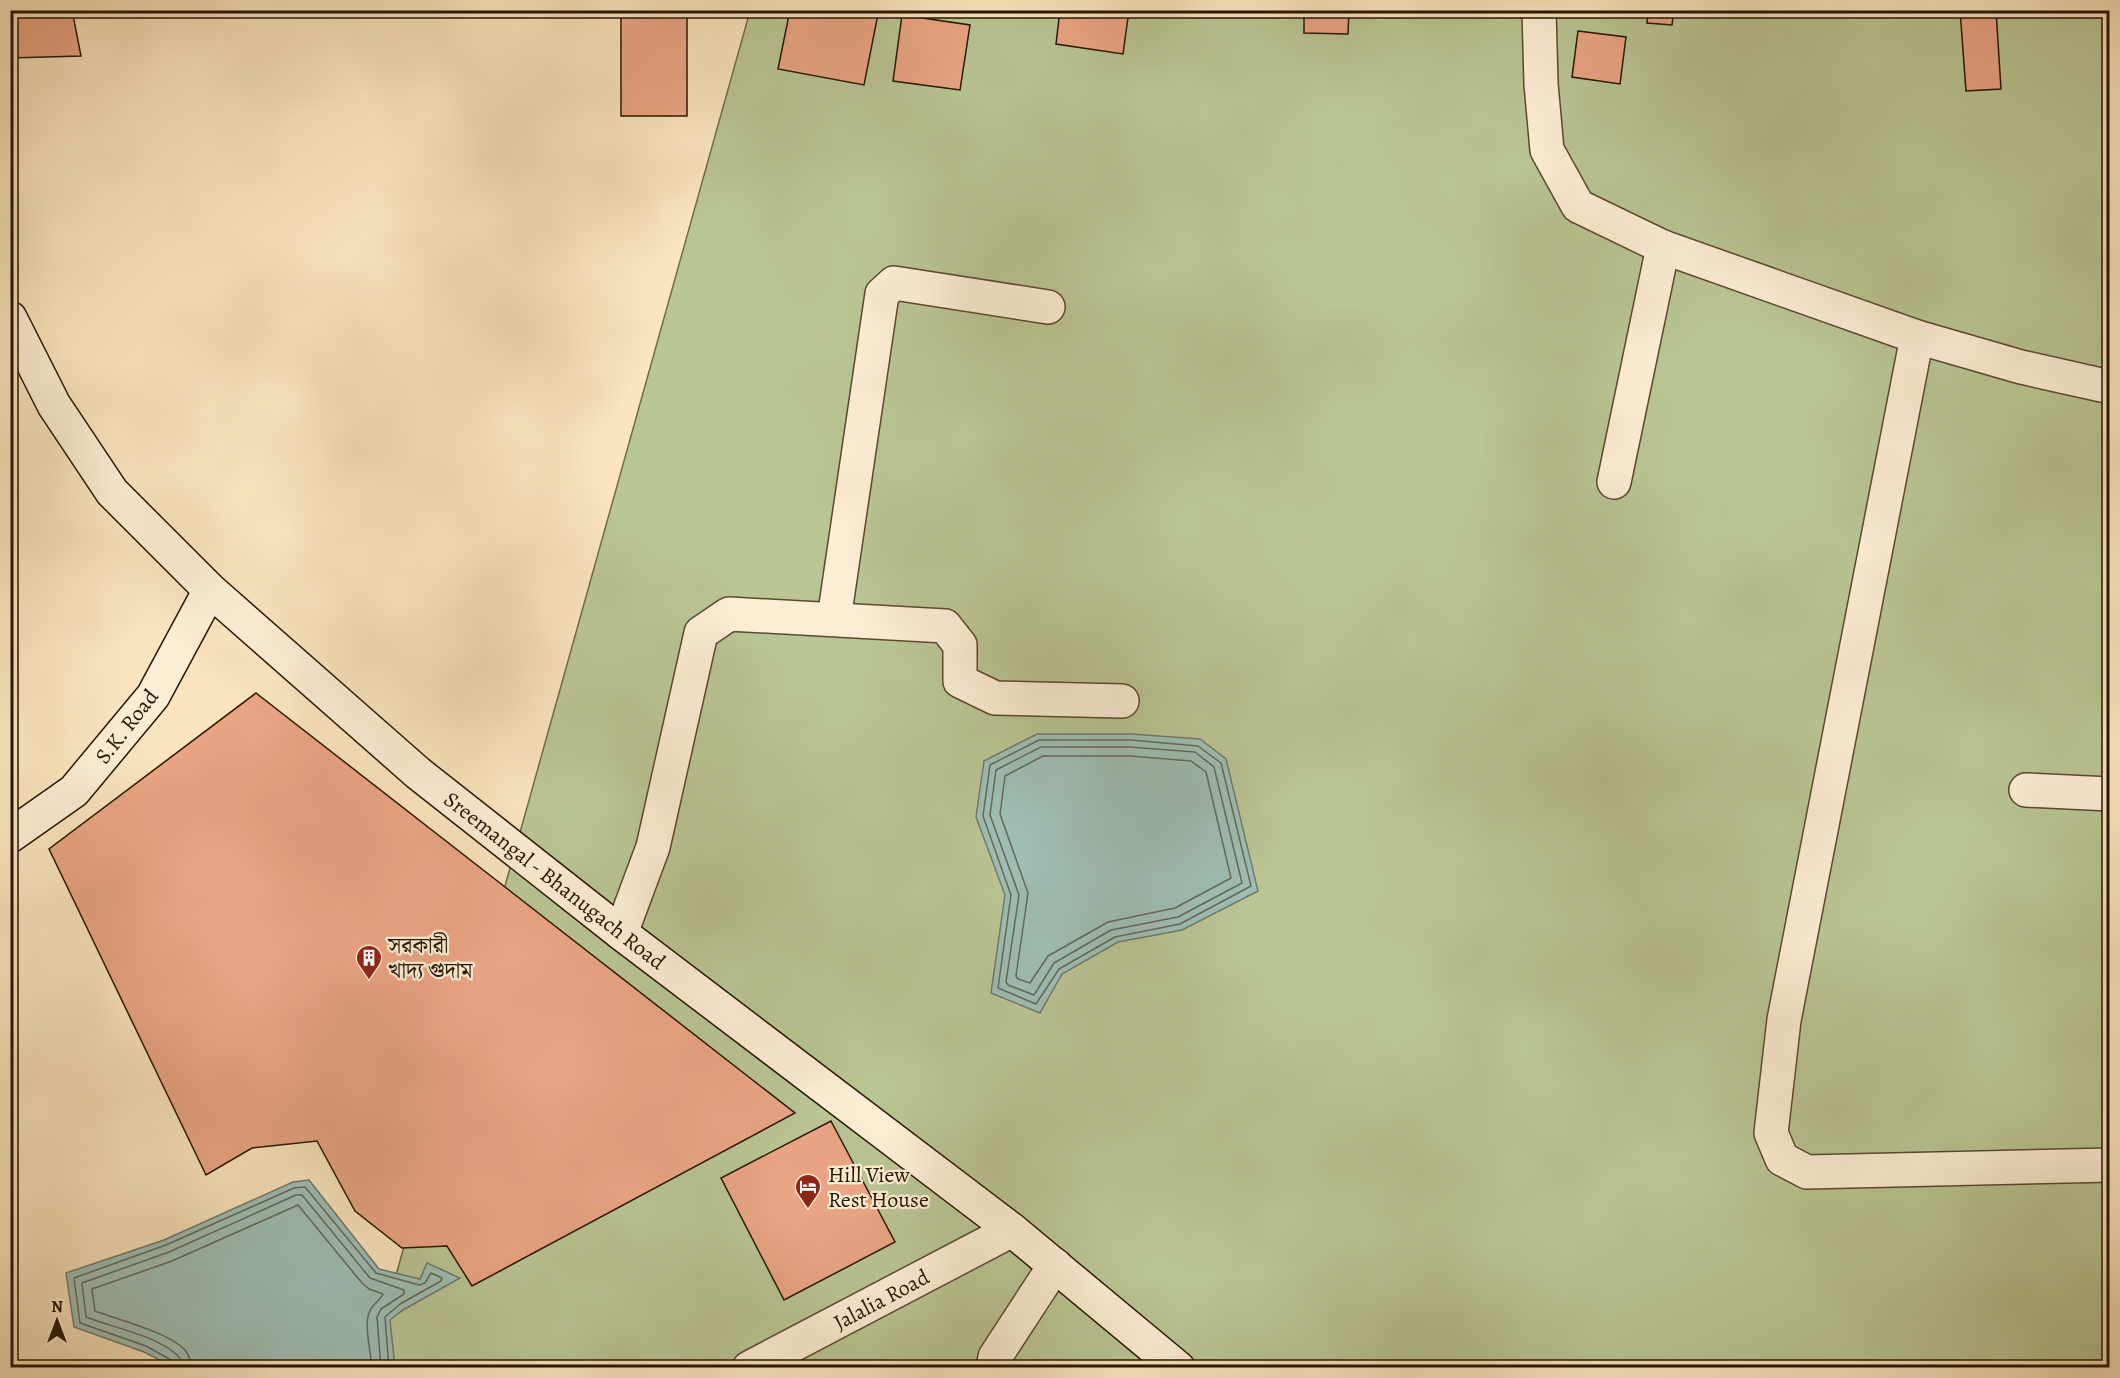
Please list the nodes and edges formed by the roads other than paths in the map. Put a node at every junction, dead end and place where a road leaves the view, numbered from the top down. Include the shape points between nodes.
1 (1539, 10) edge
2 (1663, 247) junction
3 (1048, 307) dead end
4 (10, 318) edge
5 (1917, 338) junction
6 (2109, 387) edge
7 (1614, 482) dead end
8 (210, 590) junction
9 (834, 619) junction
10 (1122, 701) dead end
11 (2026, 790) dead end
12 (2109, 794) edge
13 (10, 836) edge
14 (621, 933) junction
15 (2109, 1165) edge
16 (1012, 1230) junction
17 (1055, 1265) junction
18 (749, 1368) edge
19 (993, 1368) edge
20 (1178, 1368) edge

1 - 2 street via 1547,150 1578,206
2 - 5 street
2 - 7 street
3 - 9 street via 894,283 882,294
4 - 8 street, Sreemangal - Bhanugach Road via 54,405 112,492
5 - 6 street
5 - 15 street via 1784,1020 1771,1133 1782,1159 1807,1172
8 - 13 street, S.K. Road via 153,696 74,791
8 - 14 street, Sreemangal - Bhanugach Road via 418,773
9 - 10 street via 945,626 960,645 960,681 995,698
9 - 14 street via 729,614 701,633 653,847
11 - 12 street
14 - 16 street, Sreemangal - Bhanugach Road
16 - 17 street, Sreemangal - Bhanugach Road
16 - 18 street, Jalalia Road
17 - 19 street via 995,1357
17 - 20 street, Sreemangal - Bhanugach Road

